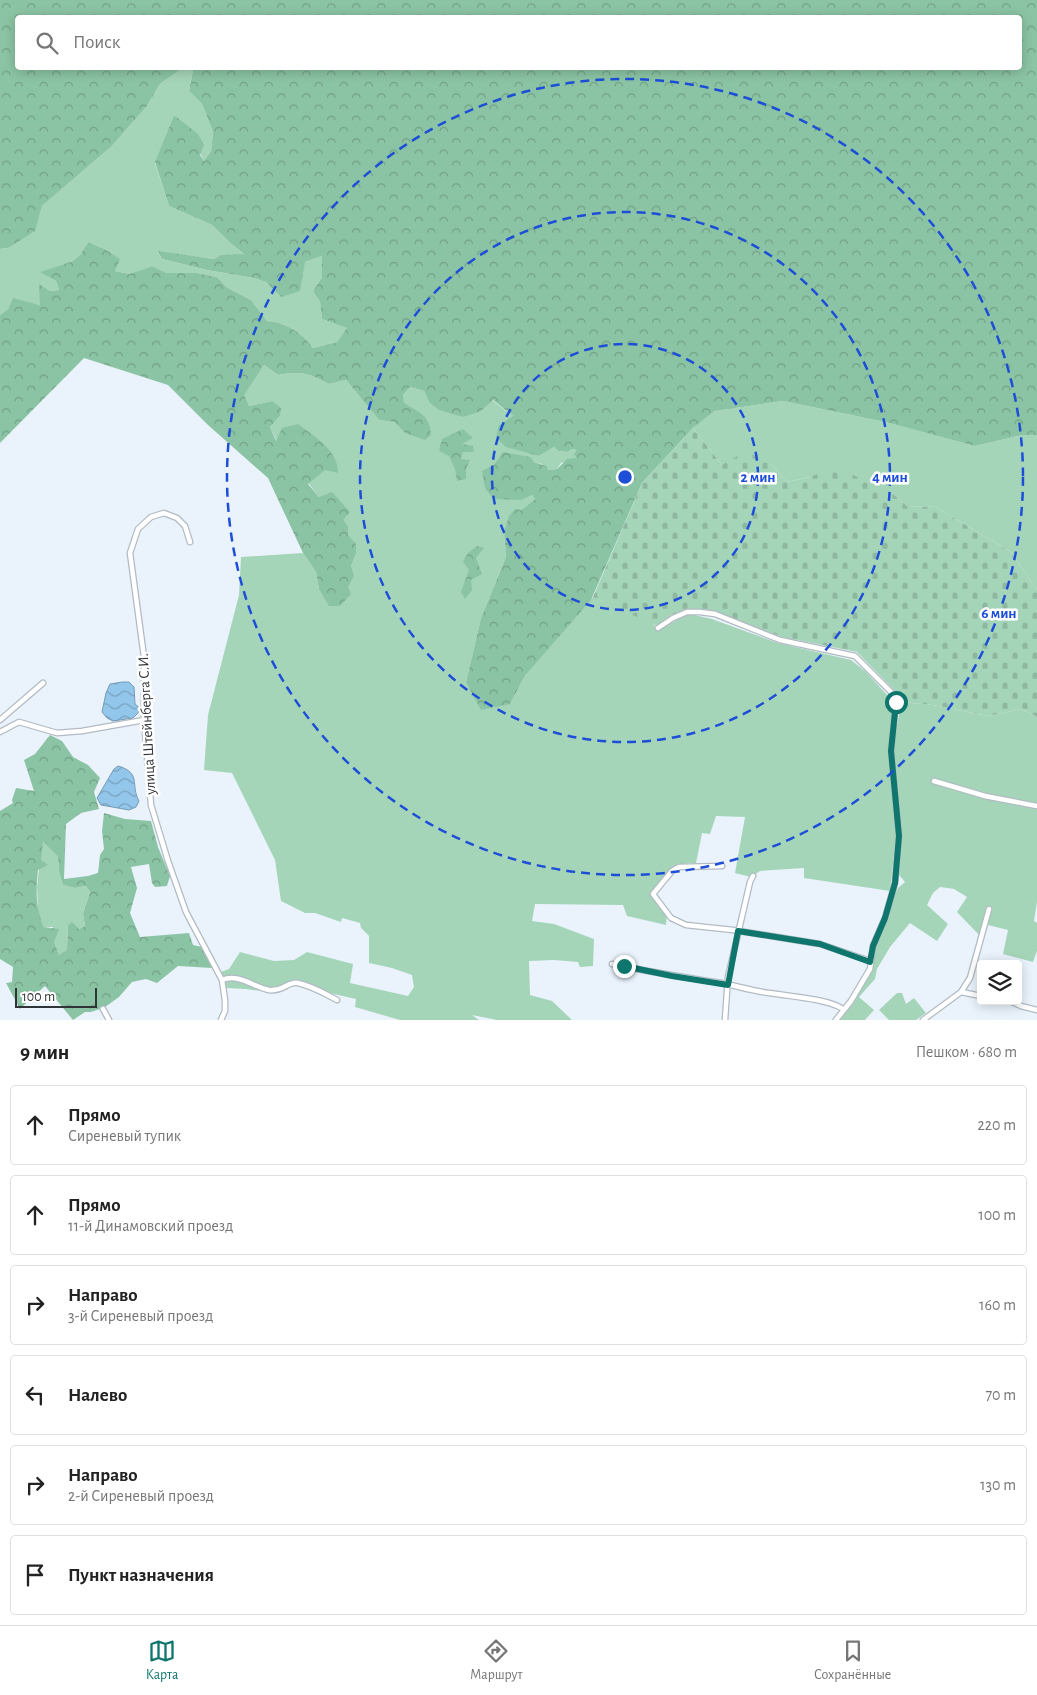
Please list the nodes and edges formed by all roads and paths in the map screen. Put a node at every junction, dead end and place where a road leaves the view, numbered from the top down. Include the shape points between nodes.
1 (190, 542) dead end
2 (658, 628) dead end
3 (43, 683) dead end
4 (0, 720) edge
5 (144, 720) junction
6 (0, 732) edge
7 (934, 781) dead end
8 (1037, 806) edge
9 (722, 866) dead end
10 (753, 876) dead end
11 (989, 909) dead end
12 (738, 931) junction
13 (870, 962) junction
14 (612, 964) dead end
15 (222, 980) junction
16 (728, 985) junction
17 (961, 992) junction
18 (977, 995) edge
19 (337, 1000) dead end
20 (1019, 1005) edge
21 (843, 1008) junction
22 (103, 1009) dead end
23 (1037, 1010) edge
24 (109, 1020) edge
25 (221, 1020) edge
26 (724, 1020) edge
27 (836, 1020) edge
28 (923, 1020) edge

1 - 5 street, улица Штейнберга С.И. via 185,526 177,518 164,513 151,517 138,529 130,553 144,657
2 - 13 street via 687,612 715,614 780,640 855,656 894,695 891,751 899,836 895,883
3 - 4 street
5 - 6 street via 58,733 20,722
5 - 15 street, улица Штейнберга С.И. via 156,823 186,912
7 - 8 street via 985,796
9 - 12 street via 679,867 653,894 671,918 686,925
10 - 12 street
11 - 17 street via 975,967
12 - 13 street via 820,944
12 - 16 street
13 - 21 street via 867,976
14 - 16 street
15 - 19 street via 229,977 242,979 276,990 295,982
15 - 25 street via 225,1011
16 - 21 street via 796,995
16 - 26 street
17 - 18 street
17 - 28 street
20 - 23 street
21 - 27 street
22 - 24 street

